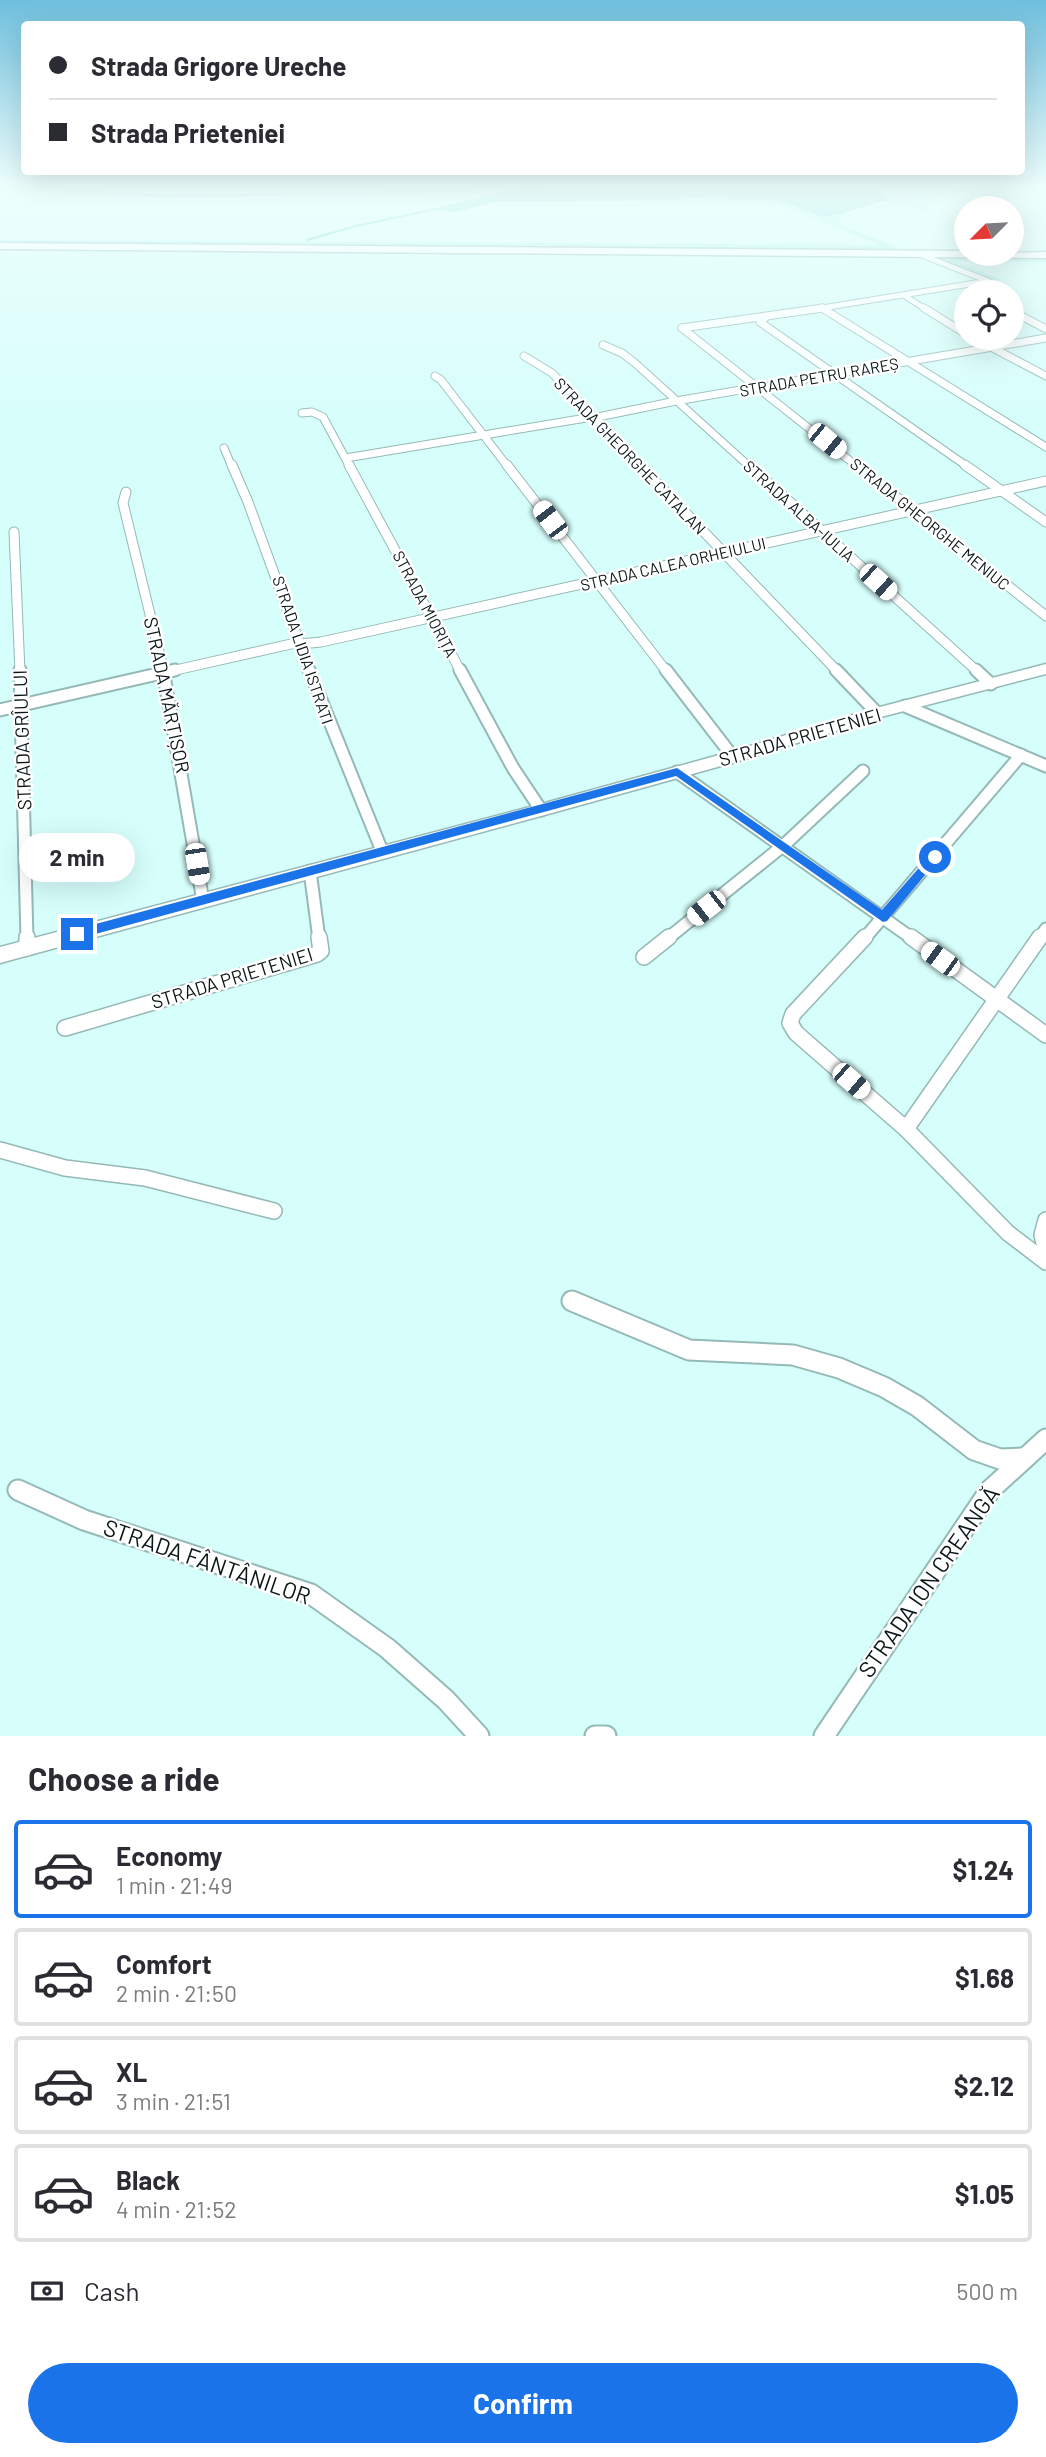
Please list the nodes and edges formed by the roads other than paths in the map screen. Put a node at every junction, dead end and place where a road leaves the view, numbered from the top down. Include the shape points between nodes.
1 (955, 268) edge
2 (985, 280) edge
3 (954, 289) edge
4 (905, 296) junction
5 (822, 308) junction
6 (1024, 317) edge
7 (765, 318) junction
8 (954, 327) edge
9 (1046, 329) edge
10 (1046, 338) edge
11 (1024, 342) edge
12 (603, 345) dead end
13 (981, 350) edge
14 (997, 350) edge
15 (524, 356) dead end
16 (908, 362) junction
17 (836, 375) junction
18 (435, 376) dead end
19 (1046, 376) edge
20 (758, 388) junction
21 (676, 401) junction
22 (302, 413) dead end
23 (593, 418) junction
24 (484, 436) junction
25 (1046, 447) edge
26 (224, 448) dead end
27 (346, 458) junction
28 (1046, 481) edge
29 (1001, 491) junction
30 (126, 492) dead end
31 (911, 509) junction
32 (1046, 522) edge
33 (822, 530) junction
34 (14, 532) dead end
35 (723, 553) junction
36 (595, 582) junction
37 (1046, 615) edge
38 (431, 616) junction
39 (300, 643) junction
40 (1046, 669) edge
41 (164, 673) junction
42 (991, 684) junction
43 (22, 705) junction
44 (905, 706) junction
45 (0, 710) edge
46 (877, 713) junction
47 (1021, 755) junction
48 (733, 757) junction
49 (1046, 766) edge
50 (863, 771) dead end
51 (677, 772) junction
52 (541, 810) junction
53 (784, 845) junction
54 (382, 851) junction
55 (310, 871) junction
56 (203, 901) junction
57 (883, 918) junction
58 (1046, 929) edge
59 (27, 948) junction
60 (0, 955) edge
61 (644, 957) dead end
62 (998, 1001) junction
63 (65, 1028) dead end
64 (1046, 1035) edge
65 (906, 1129) junction
66 (0, 1150) edge
67 (274, 1211) dead end
68 (1046, 1220) edge
69 (1046, 1251) edge
70 (1046, 1262) edge
71 (572, 1301) dead end
72 (1046, 1439) edge
73 (1022, 1458) junction
74 (18, 1490) dead end
75 (479, 1736) edge
76 (595, 1736) edge
77 (606, 1736) edge
78 (824, 1736) edge

1 - 2 street
3 - 4 street
4 - 5 street
4 - 8 street
5 - 7 street
5 - 16 street
6 - 9 street
7 - 17 street via 760,322
7 - 20 street, STRADA GHEORGHE MENIUC via 682,328
10 - 11 street, STRADA PETRU RAREȘ
12 - 21 street, STRADA ALBA-IULIA via 622,353
13 - 16 street, STRADA PETRU RAREȘ
14 - 19 street
15 - 23 street, STRADA GHEORGHE CATALAN via 552,373
16 - 17 street, STRADA PETRU RAREȘ
16 - 25 street
17 - 20 street, STRADA PETRU RAREȘ
17 - 29 street
18 - 24 street
20 - 21 street, STRADA PETRU RAREȘ
20 - 31 street, STRADA GHEORGHE MENIUC
21 - 23 street, STRADA PETRU RAREȘ
21 - 33 street, STRADA ALBA-IULIA
22 - 27 street, STRADA MIORIȚA via 323,417
23 - 24 street, STRADA PETRU RAREȘ
23 - 35 street, STRADA GHEORGHE CATALAN
24 - 27 street, STRADA PETRU RAREȘ
24 - 36 street
26 - 39 street, STRADA LIDIA ISTRATI
27 - 38 street, STRADA MIORIȚA
28 - 29 street, STRADA CALEA ORHEIULUI
29 - 31 street, STRADA CALEA ORHEIULUI
29 - 32 street
30 - 41 street, STRADA MĂRȚIȘOR via 122,503
31 - 33 street, STRADA CALEA ORHEIULUI
31 - 37 street, STRADA GHEORGHE MENIUC
33 - 35 street, STRADA CALEA ORHEIULUI
33 - 42 street, STRADA ALBA-IULIA
34 - 43 street, STRADA GRÎULUI
35 - 36 street, STRADA CALEA ORHEIULUI
35 - 46 street, STRADA GHEORGHE CATALAN
36 - 38 street, STRADA CALEA ORHEIULUI
36 - 48 street
38 - 39 street, STRADA CALEA ORHEIULUI
38 - 52 street, STRADA MIORIȚA via 513,768
39 - 41 street, STRADA CALEA ORHEIULUI
39 - 54 street, STRADA LIDIA ISTRATI
40 - 42 street, STRADA PRIETENIEI
41 - 43 street, STRADA CALEA ORHEIULUI
41 - 56 street, STRADA MĂRȚIȘOR
42 - 44 street, STRADA PRIETENIEI
43 - 45 street, STRADA CALEA ORHEIULUI
43 - 59 street, STRADA GRÎULUI
44 - 46 street, STRADA PRIETENIEI
44 - 47 street
46 - 48 street, STRADA PRIETENIEI
47 - 49 street
47 - 57 street
48 - 51 street, STRADA PRIETENIEI
50 - 53 street
51 - 52 street, STRADA PRIETENIEI
51 - 53 street
52 - 54 street, STRADA PRIETENIEI
53 - 57 street
53 - 61 street
54 - 55 street, STRADA PRIETENIEI
55 - 56 street, STRADA PRIETENIEI
55 - 63 street, STRADA PRIETENIEI via 321,951 317,954
56 - 59 street, STRADA PRIETENIEI
57 - 62 street
57 - 65 street via 793,1014 790,1023
58 - 62 street
59 - 60 street, STRADA PRIETENIEI
62 - 64 street
62 - 65 street
65 - 70 street via 1008,1233
66 - 67 street via 65,1168 145,1178
68 - 69 street via 1041,1242
71 - 73 street via 689,1350 793,1355 839,1368 917,1406 974,1450 1000,1459
72 - 73 street, STRADA ION CREANGĂ
73 - 78 street, STRADA ION CREANGĂ via 990,1490
74 - 75 street, STRADA FÂNTÂNILOR via 84,1520 311,1594 387,1648
76 - 77 street

